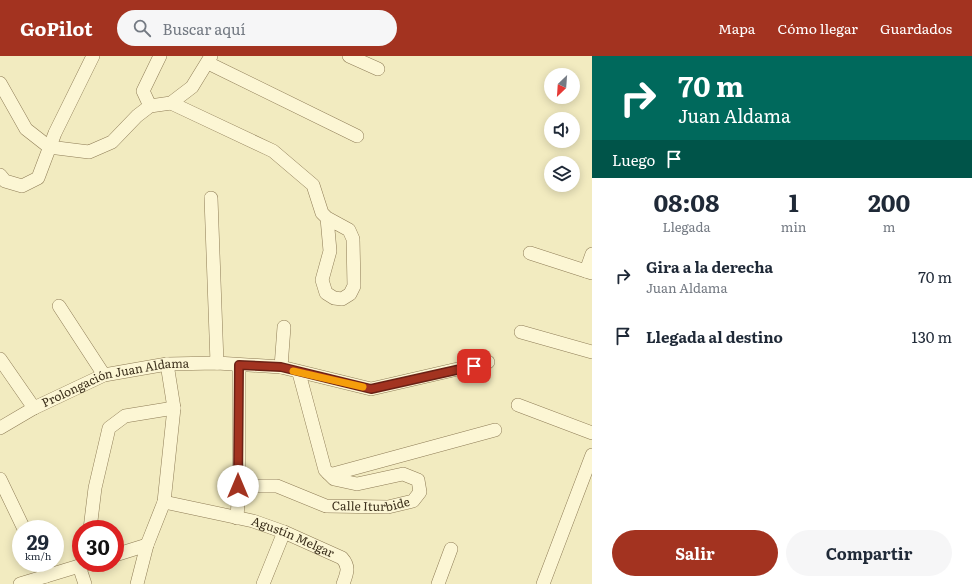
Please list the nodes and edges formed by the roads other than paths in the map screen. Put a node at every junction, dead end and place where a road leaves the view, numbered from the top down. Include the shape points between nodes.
1 (93, 56) edge
2 (160, 56) edge
3 (350, 56) edge
4 (210, 60) edge
5 (378, 70) dead end
6 (0, 83) edge
7 (171, 103) junction
8 (150, 106) junction
9 (358, 136) dead end
10 (49, 147) junction
11 (0, 175) edge
12 (211, 198) dead end
13 (327, 218) junction
14 (530, 253) dead end
15 (592, 254) edge
16 (589, 272) edge
17 (59, 306) dead end
18 (284, 327) dead end
19 (521, 332) dead end
20 (592, 352) edge
21 (0, 359) edge
22 (488, 362) dead end
23 (217, 363) junction
24 (167, 364) junction
25 (239, 365) junction
26 (281, 367) junction
27 (300, 373) junction
28 (104, 375) junction
29 (518, 405) dead end
30 (34, 408) junction
31 (174, 408) junction
32 (0, 428) edge
33 (495, 430) dead end
34 (592, 434) edge
35 (592, 455) edge
36 (328, 473) junction
37 (0, 479) edge
38 (238, 486) junction
39 (164, 502) junction
40 (237, 518) junction
41 (20, 520) edge
42 (91, 520) edge
43 (284, 532) junction
44 (147, 545) junction
45 (451, 549) dead end
46 (124, 552) edge
47 (72, 568) edge
48 (44, 572) edge
49 (85, 572) edge
50 (46, 576) junction
51 (20, 584) edge
52 (86, 584) edge
53 (137, 584) edge
54 (263, 584) edge
55 (343, 584) edge
56 (438, 584) edge
57 (543, 584) edge

1 - 10 street
2 - 8 street via 143,91
3 - 5 street
4 - 7 street via 192,87
4 - 9 street
6 - 10 street via 26,129
7 - 8 street
7 - 13 street via 273,152 312,185 322,213
8 - 10 street via 112,142 88,152
10 - 11 street via 38,178 22,186 5,180
12 - 23 street
13 - 13 street via 330,251 322,280 326,293 342,299 350,294 354,286 353,239 349,230
14 - 16 street
15 - 16 street
17 - 28 street
18 - 26 street
19 - 20 street
21 - 30 street
22 - 27 street, Prolongación Juan Aldama via 371,389
23 - 24 street, Prolongación Juan Aldama
23 - 25 street, Prolongación Juan Aldama
24 - 28 street, Prolongación Juan Aldama
24 - 31 street
25 - 26 street, Prolongación Juan Aldama
25 - 38 street
26 - 27 street, Prolongación Juan Aldama
27 - 36 street via 325,470
28 - 30 street, Prolongación Juan Aldama
29 - 34 street
30 - 32 street, Prolongación Juan Aldama
31 - 39 street
31 - 42 street via 125,416 109,428
33 - 36 street via 334,474
35 - 57 street
36 - 38 street, Calle Iturbide via 334,479 357,484 403,474 418,480 420,492 413,501 388,507 326,506 278,486
37 - 41 street
38 - 40 street
39 - 40 street, Agustín Melgar
39 - 44 street
40 - 43 street, Agustín Melgar
43 - 54 street
43 - 55 street, Agustín Melgar via 342,558 347,564 348,571
44 - 46 street
44 - 53 street
45 - 56 street
47 - 50 street
48 - 50 street
49 - 52 street
50 - 51 street

